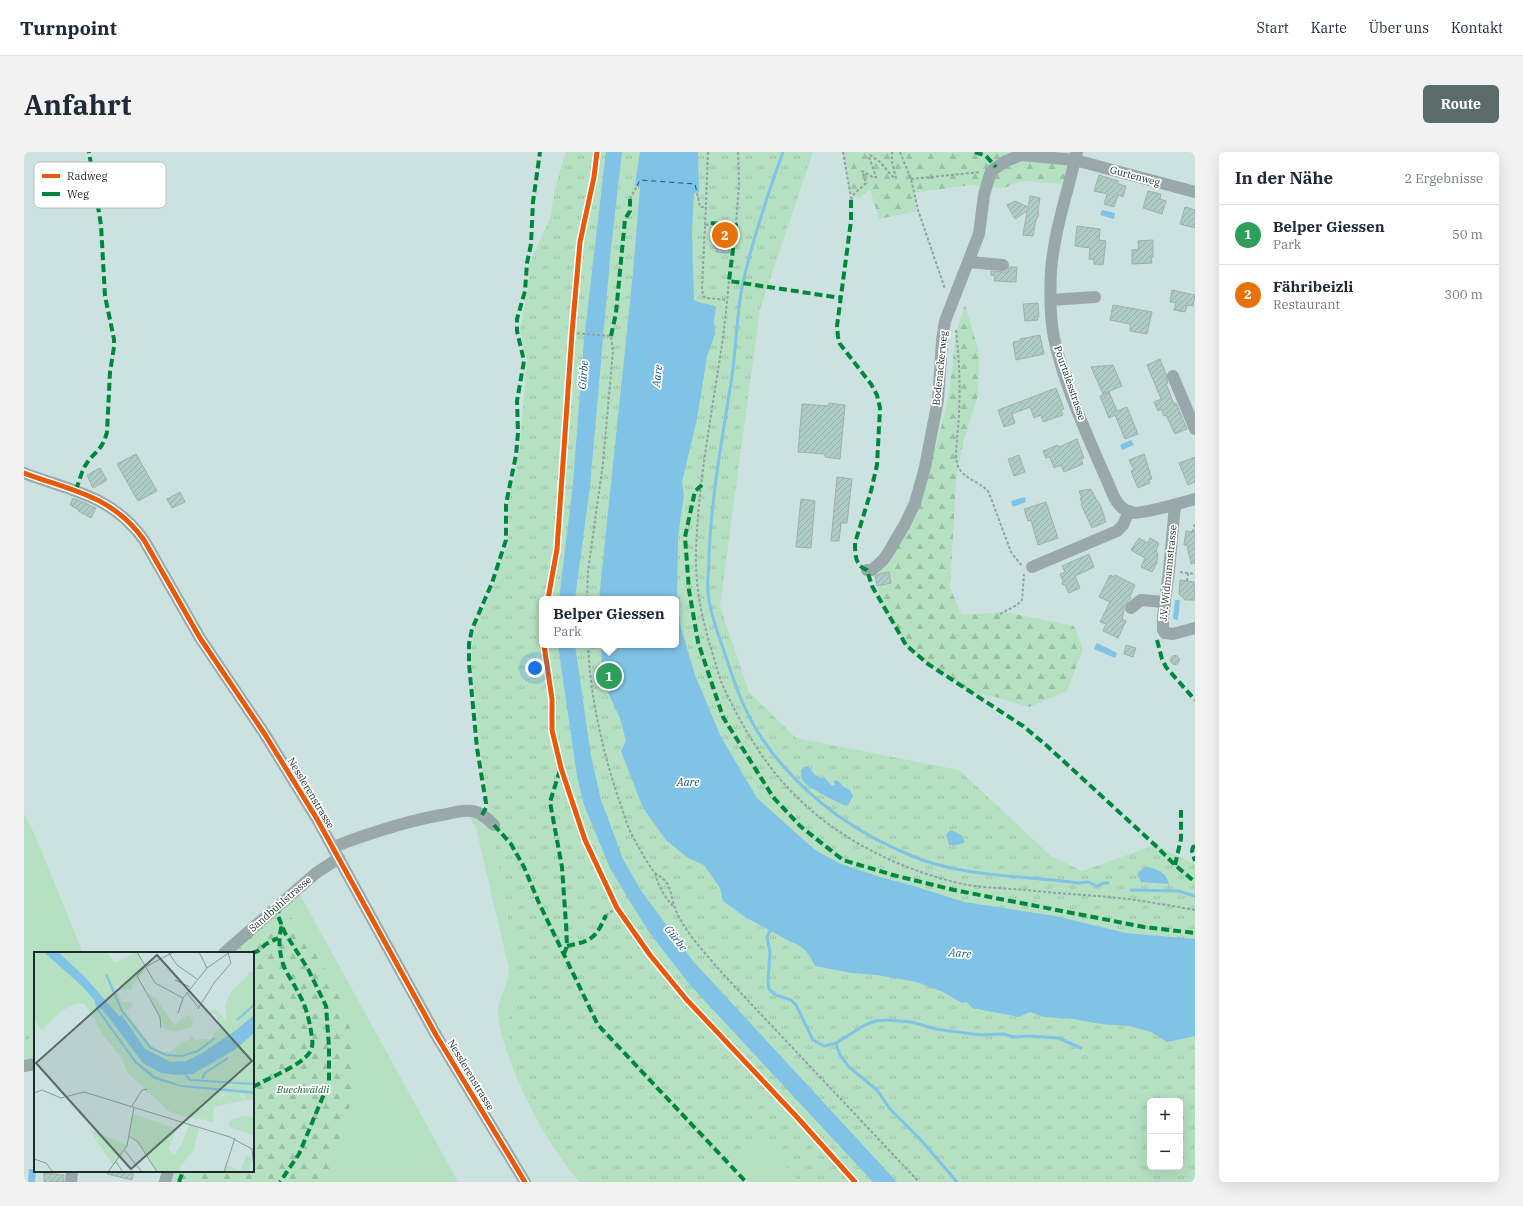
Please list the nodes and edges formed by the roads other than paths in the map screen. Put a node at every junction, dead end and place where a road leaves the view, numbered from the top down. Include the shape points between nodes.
1 (1076, 156) edge
2 (1195, 192) edge
3 (969, 262) junction
4 (1003, 264) dead end
5 (1094, 296) dead end
6 (1051, 300) junction
7 (1173, 376) dead end
8 (1195, 429) edge
9 (24, 473) edge
10 (1195, 499) edge
11 (1175, 505) junction
12 (1129, 511) junction
13 (1029, 567) road end
14 (867, 570) dead end
15 (1165, 602) junction
16 (1131, 608) dead end
17 (1195, 628) edge
18 (494, 825) dead end
19 (336, 853) junction
20 (225, 952) edge
21 (34, 1064) edge
22 (24, 1066) edge
23 (72, 1172) edge
24 (168, 1172) edge
25 (71, 1182) edge
26 (165, 1182) edge
27 (525, 1182) edge

1 - 2 street, Gurtenweg
1 - 3 street, Bodenackerweg via 1021,155 1006,160 991,171 984,195 979,234
1 - 6 street, Pourtalèsstrasse via 1055,246 1051,271
3 - 4 street
3 - 14 street, Bodenackerweg via 945,321 938,400 915,503 884,560 872,570
5 - 6 street
6 - 12 street, Pourtalèsstrasse via 1054,336 1068,385 1114,497 1120,506
7 - 8 street
9 - 19 street, Nesslerenstrasse via 98,499 114,508 136,527 200,638 264,733
10 - 11 street
11 - 12 street via 1142,513
11 - 15 street, J.V. Widmannstrasse
12 - 13 street via 1118,531
15 - 16 street via 1141,600
15 - 17 street, J.V. Widmannstrasse via 1161,637
18 - 19 street, Sandbühlstrasse via 476,812 464,811 413,821 353,840
19 - 20 street, Sandbühlstrasse
19 - 27 street, Nesslerenstrasse via 436,1035
21 - 22 street
23 - 25 street
24 - 26 street

